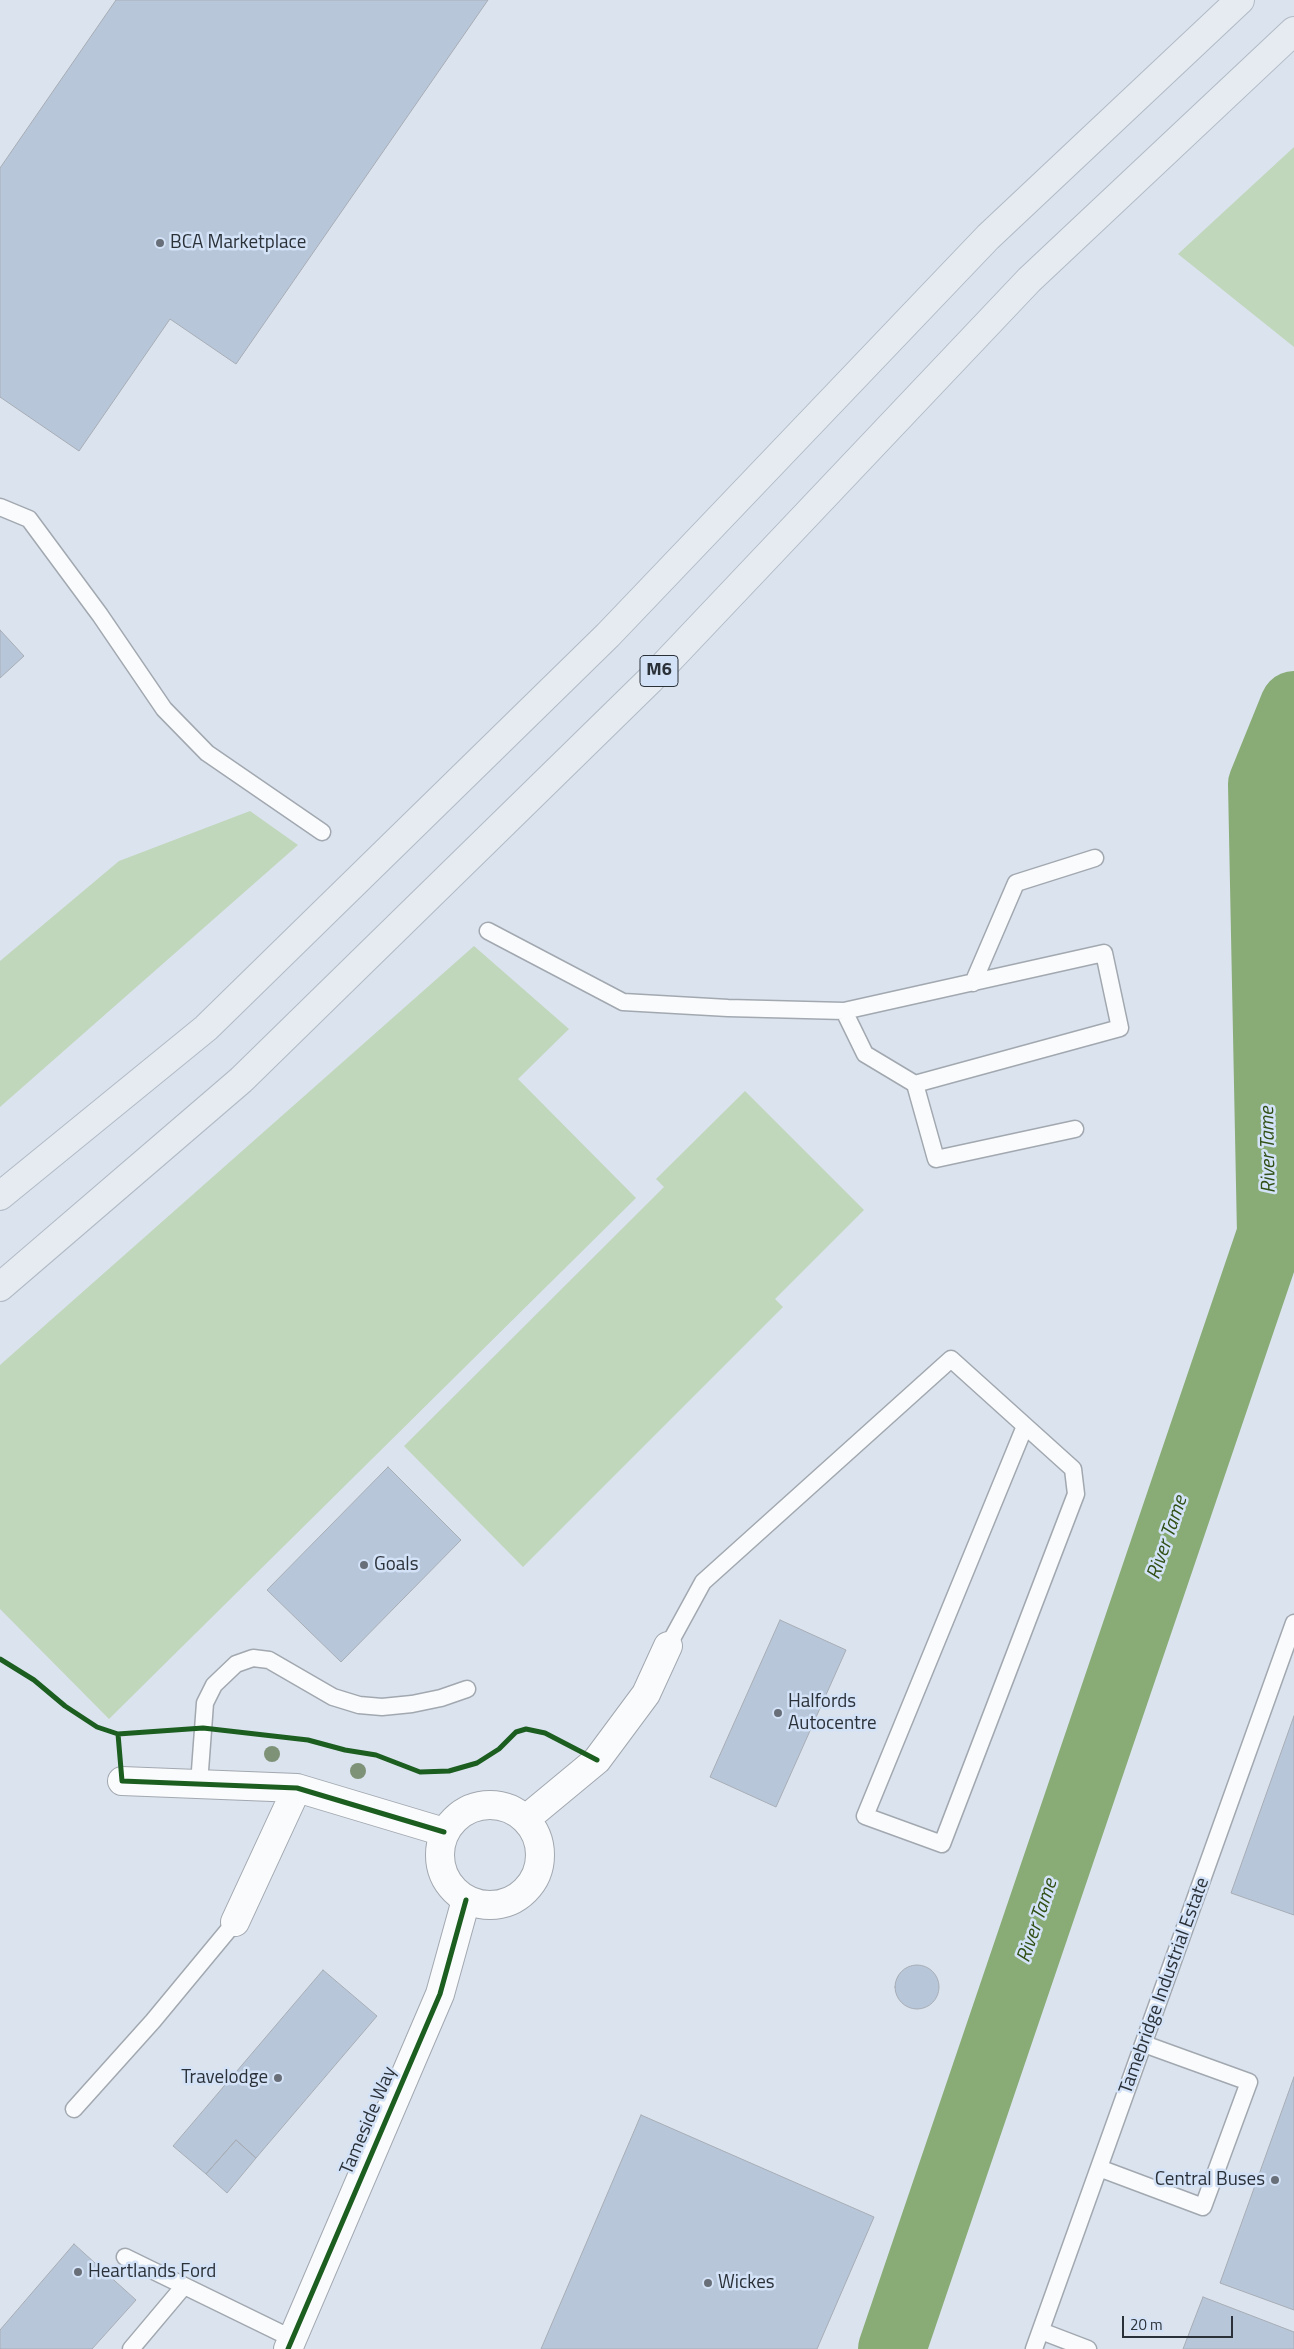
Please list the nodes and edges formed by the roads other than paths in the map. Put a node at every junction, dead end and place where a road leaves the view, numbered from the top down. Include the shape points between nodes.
1 (1240, 0) edge
2 (1294, 31) edge
3 (0, 507) edge
4 (322, 832) dead end
5 (1095, 858) dead end
6 (488, 931) dead end
7 (973, 983) junction
8 (844, 1012) junction
9 (916, 1084) junction
10 (1075, 1129) dead end
11 (0, 1196) edge
12 (0, 1287) edge
13 (1025, 1426) junction
14 (1294, 1623) edge
15 (668, 1646) joint
16 (467, 1689) dead end
17 (122, 1781) dead end
18 (199, 1784) junction
19 (297, 1788) junction
20 (527, 1818) junction
21 (444, 1832) junction
22 (466, 1900) junction
23 (236, 1922) joint
24 (1144, 2044) junction
25 (74, 2109) dead end
26 (1100, 2168) junction
27 (125, 2257) dead end
28 (184, 2286) junction
29 (1041, 2331) junction
30 (290, 2344) edge
31 (130, 2349) edge
32 (1034, 2349) edge
33 (1088, 2349) edge

1 - 11 highway via 988,237 608,635 206,1028
2 - 12 highway, M6 via 1028,280 650,680 241,1080
3 - 4 lane via 28,518 164,709 207,753
5 - 7 lane via 1016,883
6 - 8 lane via 623,1002
7 - 8 lane
7 - 9 lane via 1104,953 1120,1028
8 - 9 lane via 865,1054
9 - 10 lane via 936,1159
13 - 13 lane via 1073,1469 1076,1494 942,1844 864,1816
13 - 15 lane via 951,1359 703,1582
14 - 24 lane, Tamebridge Industrial Estate
15 - 20 street via 646,1694 597,1760
16 - 18 lane via 412,1704 359,1705 333,1696 268,1660 253,1658 236,1664 214,1685 205,1703
17 - 18 street
18 - 19 street
19 - 21 street
19 - 23 street
20 - 21 street via 508,1806 483,1804 461,1813
20 - 22 street via 542,1846 538,1874 521,1896 494,1906
21 - 22 street via 439,1851 442,1871 451,1888
22 - 30 street, Tameside Way via 440,1994
23 - 25 lane
24 - 26 lane, Tamebridge Industrial Estate
24 - 26 lane via 1249,2082 1203,2207
26 - 29 lane, Tamebridge Industrial Estate
27 - 28 lane
28 - 30 lane
28 - 31 lane
29 - 32 lane, Tamebridge Industrial Estate
29 - 33 lane

